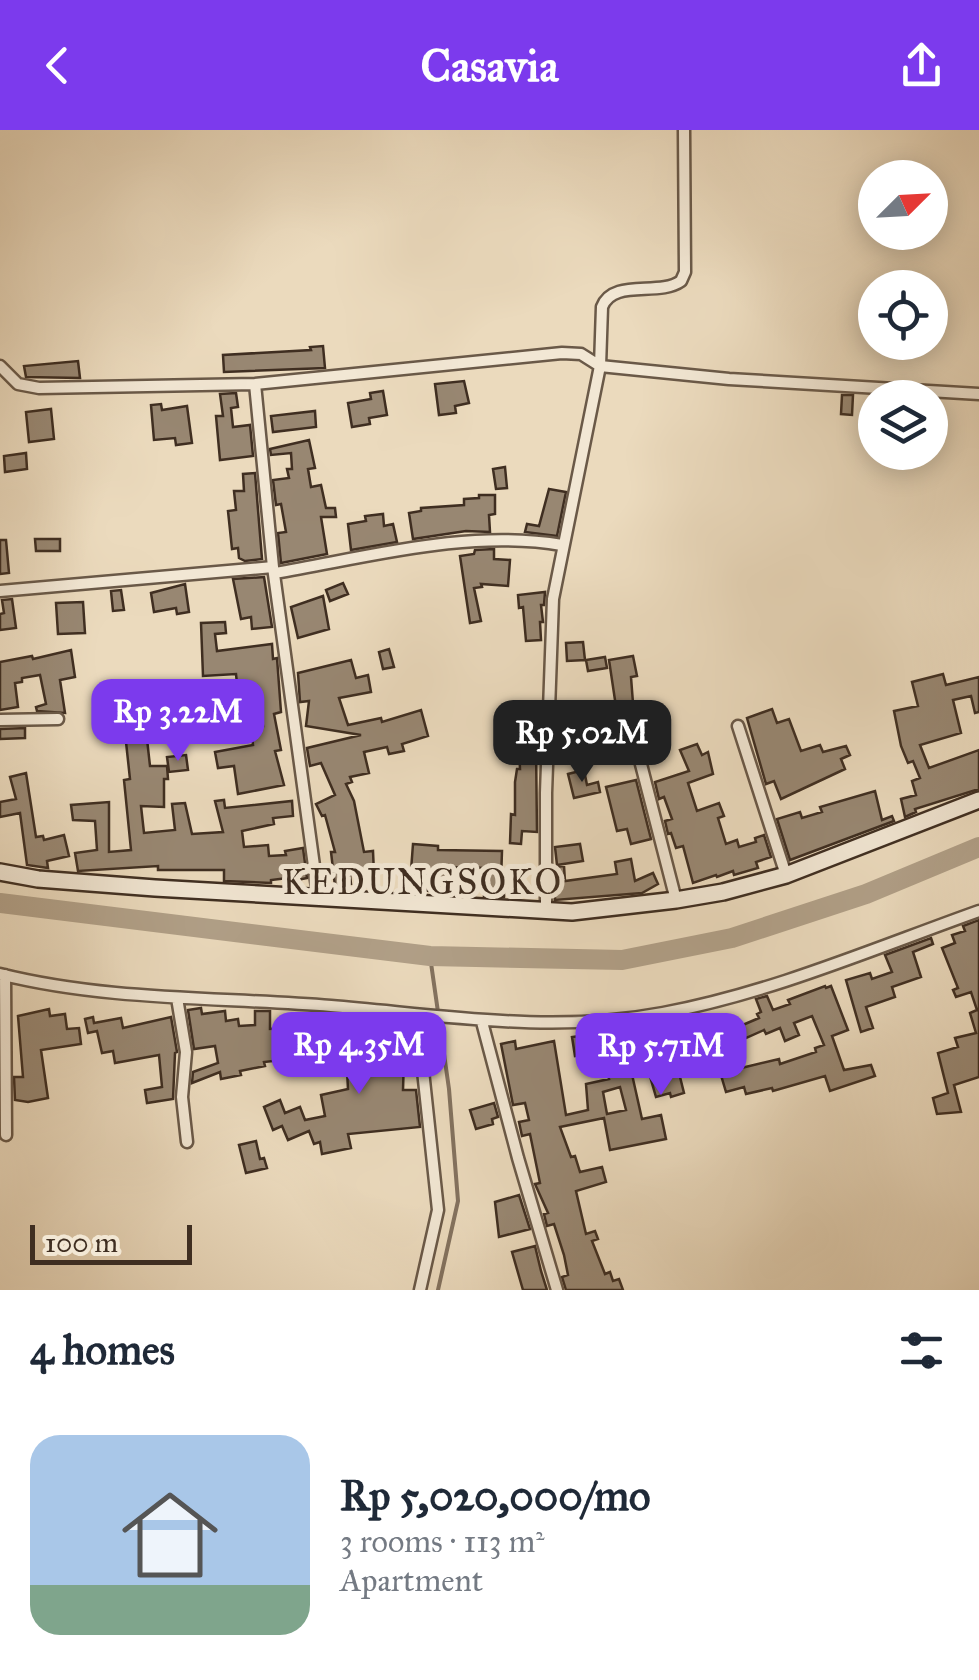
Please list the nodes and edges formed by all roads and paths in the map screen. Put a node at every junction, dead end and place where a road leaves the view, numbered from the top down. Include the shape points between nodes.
1 (684, 130) edge
2 (0, 366) edge
3 (600, 366) junction
4 (255, 384) junction
5 (979, 394) edge
6 (562, 545) junction
7 (274, 570) junction
8 (0, 591) edge
9 (627, 710) dead end
10 (58, 719) dead end
11 (0, 720) edge
12 (738, 726) dead end
13 (979, 800) edge
14 (0, 872) edge
15 (786, 875) junction
16 (318, 895) junction
17 (676, 900) junction
18 (546, 911) junction
19 (979, 911) edge
20 (2, 974) edge
21 (177, 998) junction
22 (420, 1015) junction
23 (482, 1022) junction
24 (3, 1061) edge
25 (6, 1135) dead end
26 (187, 1142) dead end
27 (420, 1290) edge
28 (557, 1290) edge

1 - 3 street via 685,272 675,286 616,292 604,300
2 - 4 street via 18,384 39,388
3 - 4 street via 582,354 551,354
3 - 5 street
3 - 6 street
4 - 7 street
6 - 7 street via 484,539
6 - 18 street via 550,638
7 - 8 street
7 - 16 street
9 - 17 street
10 - 11 street
12 - 15 street
13 - 15 street
14 - 16 street
15 - 17 street
16 - 18 street
17 - 18 street
19 - 23 street via 771,986 688,1008 607,1020
20 - 21 street
20 - 24 street
21 - 22 street
21 - 26 street via 186,1052
22 - 23 street
22 - 27 street via 438,1200
23 - 28 street
24 - 25 street

